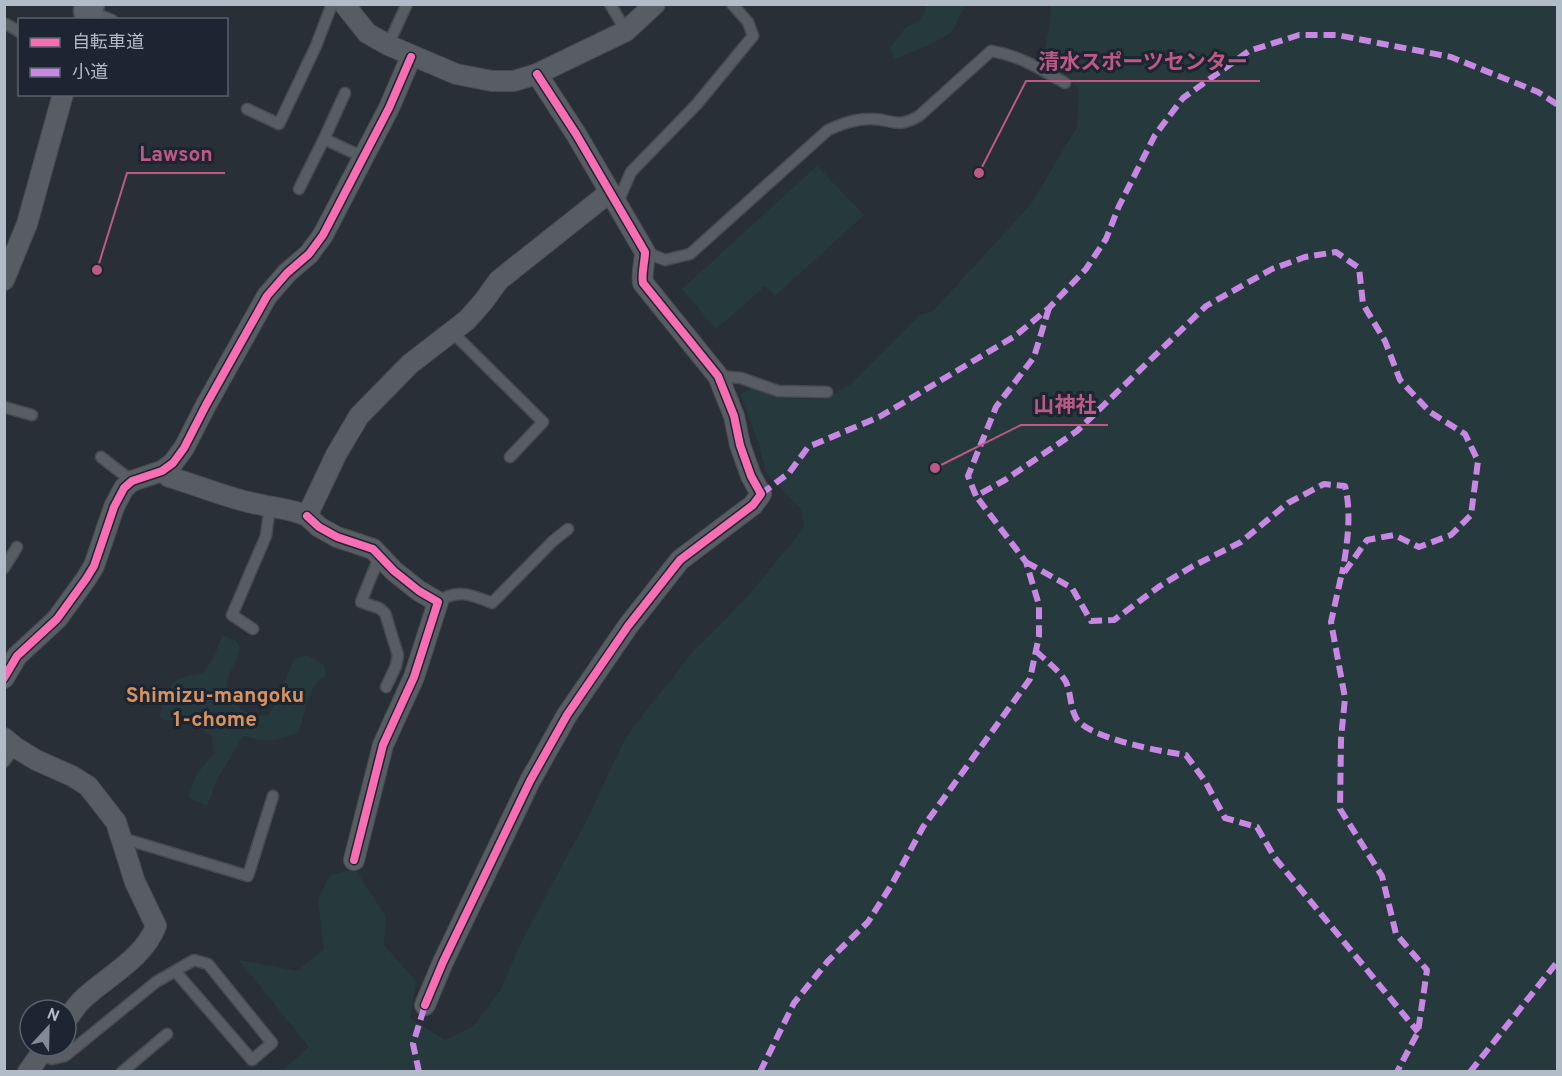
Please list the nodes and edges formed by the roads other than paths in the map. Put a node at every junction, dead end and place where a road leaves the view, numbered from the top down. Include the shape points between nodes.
1 (332, 4) edge
2 (344, 4) edge
3 (407, 4) edge
4 (610, 4) edge
5 (656, 4) edge
6 (732, 4) edge
7 (6, 24) dead end
8 (18, 31) edge
9 (626, 31) junction
10 (388, 45) junction
11 (411, 57) junction
12 (537, 74) junction
13 (1065, 83) dead end
14 (345, 93) dead end
15 (62, 96) edge
16 (247, 109) dead end
17 (324, 139) junction
18 (363, 157) junction
19 (299, 189) dead end
20 (613, 198) junction
21 (645, 252) junction
22 (4, 280) edge
23 (452, 332) junction
24 (718, 376) junction
25 (827, 393) dead end
26 (4, 407) edge
27 (32, 416) dead end
28 (510, 457) dead end
29 (100, 458) dead end
30 (162, 471) junction
31 (132, 481) junction
32 (270, 506) junction
33 (307, 516) junction
34 (568, 529) dead end
35 (17, 547) dead end
36 (380, 555) junction
37 (4, 568) edge
38 (438, 602) junction
39 (253, 628) dead end
40 (11, 652) edge
41 (4, 678) edge
42 (386, 687) dead end
43 (8, 749) edge
44 (273, 796) dead end
45 (122, 838) junction
46 (354, 860) dead end
47 (175, 971) junction
48 (78, 1004) edge
49 (425, 1005) dead end
50 (167, 1034) dead end
51 (78, 1045) edge
52 (37, 1058) edge
53 (56, 1058) edge
54 (122, 1071) edge

1 - 16 lane via 279,124
2 - 10 street via 367,33
3 - 10 lane
4 - 9 lane
5 - 9 street
6 - 20 lane via 748,22 753,36 697,104 631,172
7 - 8 lane
9 - 12 street
10 - 11 street
11 - 12 street via 456,74 492,81 514,81
11 - 18 street
12 - 20 street
13 - 21 lane via 1032,64 991,51 919,116 906,123 848,121 828,130 690,254 664,260
14 - 17 lane
15 - 22 street via 27,224
17 - 18 lane
17 - 19 lane
18 - 30 street via 323,235 267,296 184,448
20 - 21 street
20 - 23 street via 499,280
21 - 24 street via 642,283
23 - 28 lane via 543,422
23 - 33 street via 410,364 359,416
24 - 25 lane via 741,378 778,391
24 - 49 street via 734,416 740,446 761,494 753,505 680,560 628,626 567,715 525,790
26 - 27 lane
29 - 31 lane
30 - 31 street
30 - 32 street via 169,477
31 - 40 street via 114,507 86,579 57,619
32 - 33 street
32 - 39 lane via 264,542 232,615
33 - 36 street via 337,537 361,543
34 - 38 lane via 492,603 456,593
35 - 37 lane
36 - 38 street via 410,585
36 - 42 lane via 361,602 385,613 398,655
38 - 46 street via 414,677 383,745
40 - 41 street
43 - 45 street via 88,786 116,822
44 - 45 lane via 248,876
45 - 48 street via 135,882 156,926 152,938 135,956
47 - 47 lane via 194,960 208,964 272,1043 252,1060
47 - 51 lane
50 - 54 lane
52 - 53 lane

